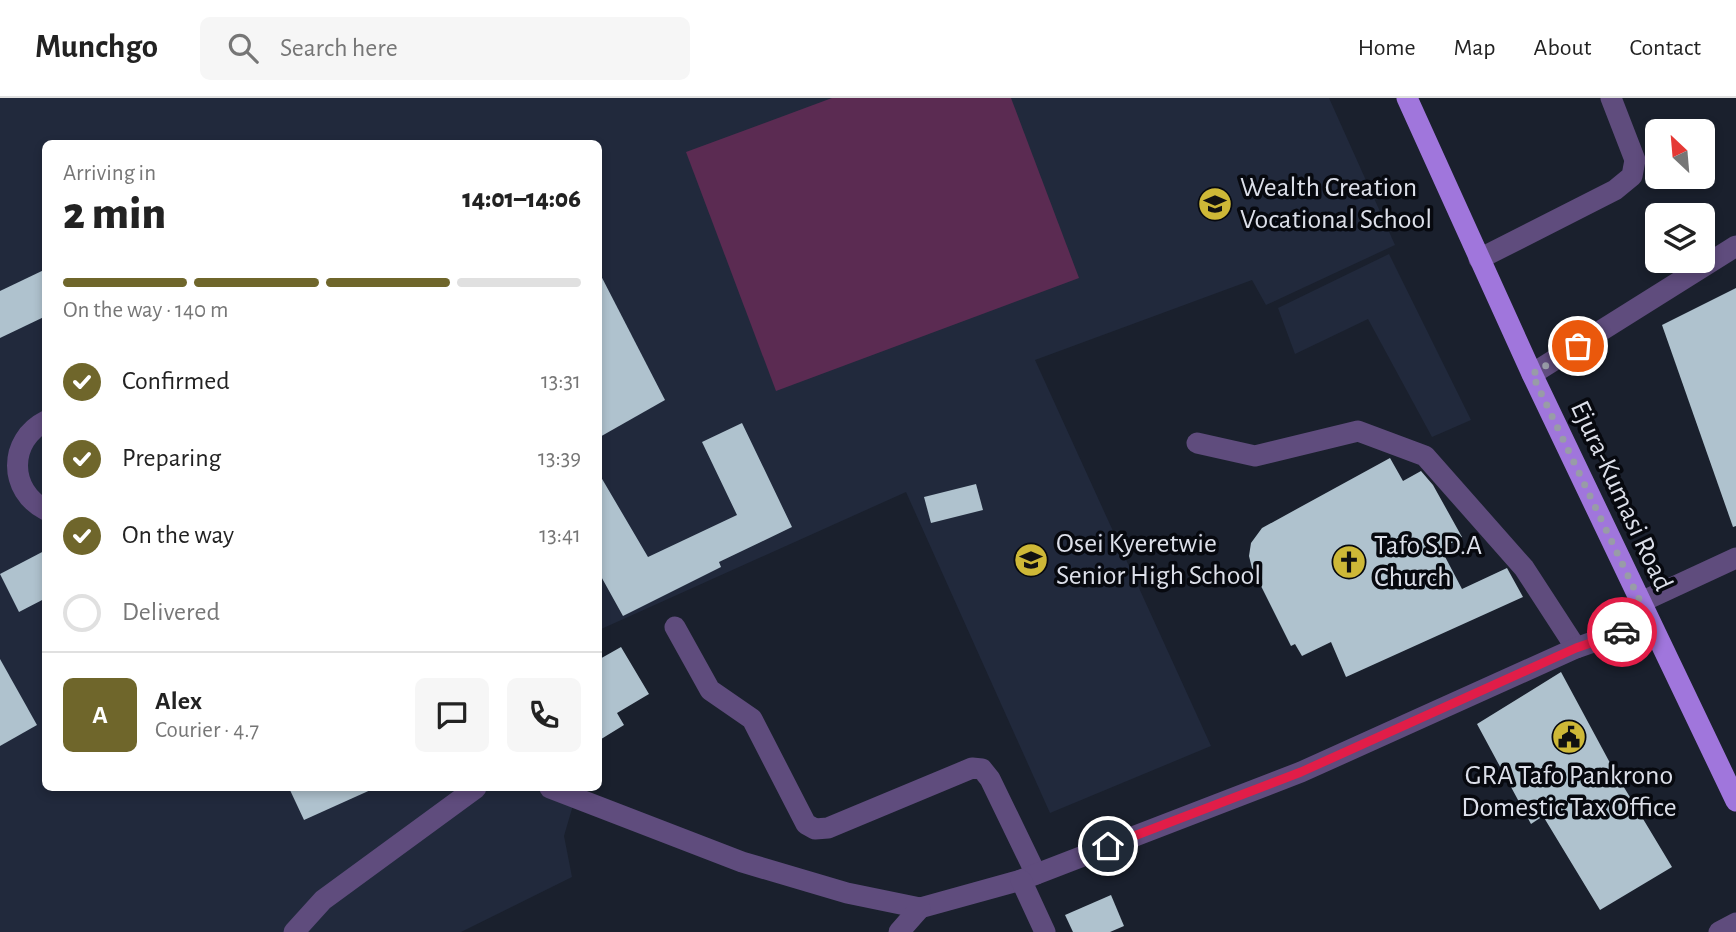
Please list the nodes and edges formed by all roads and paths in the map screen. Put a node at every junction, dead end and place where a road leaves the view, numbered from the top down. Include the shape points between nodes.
1 (1407, 98) edge
2 (1611, 98) edge
3 (1736, 246) edge
4 (1479, 259) junction
5 (1532, 374) junction
6 (42, 424) edge
7 (1197, 443) dead end
8 (10, 485) edge
9 (42, 507) edge
10 (1736, 558) edge
11 (1645, 612) junction
12 (675, 627) dead end
13 (1576, 648) junction
14 (472, 791) edge
15 (558, 791) edge
16 (1736, 801) edge
17 (1029, 877) junction
18 (920, 908) junction
19 (1736, 923) edge
20 (294, 932) edge
21 (899, 932) edge
22 (1045, 932) edge
23 (1719, 932) edge

1 - 4 main road, Ejura-Kumasi Road
2 - 4 street via 1635,160 1632,176 1615,190
3 - 5 street
4 - 5 main road, Ejura-Kumasi Road
5 - 11 main road, Ejura-Kumasi Road
6 - 8 street via 22,442
7 - 13 street via 1255,456 1358,432 1426,456 1524,568
8 - 9 street
10 - 11 street
11 - 13 street
11 - 16 main road, Ejura-Kumasi Road
12 - 17 street via 710,690 752,719 806,824 815,830 828,828 972,768 982,769
13 - 17 street via 1301,772
14 - 20 street via 323,900
15 - 18 street via 742,862 847,893
17 - 18 street
17 - 22 street
18 - 21 street
19 - 23 street

